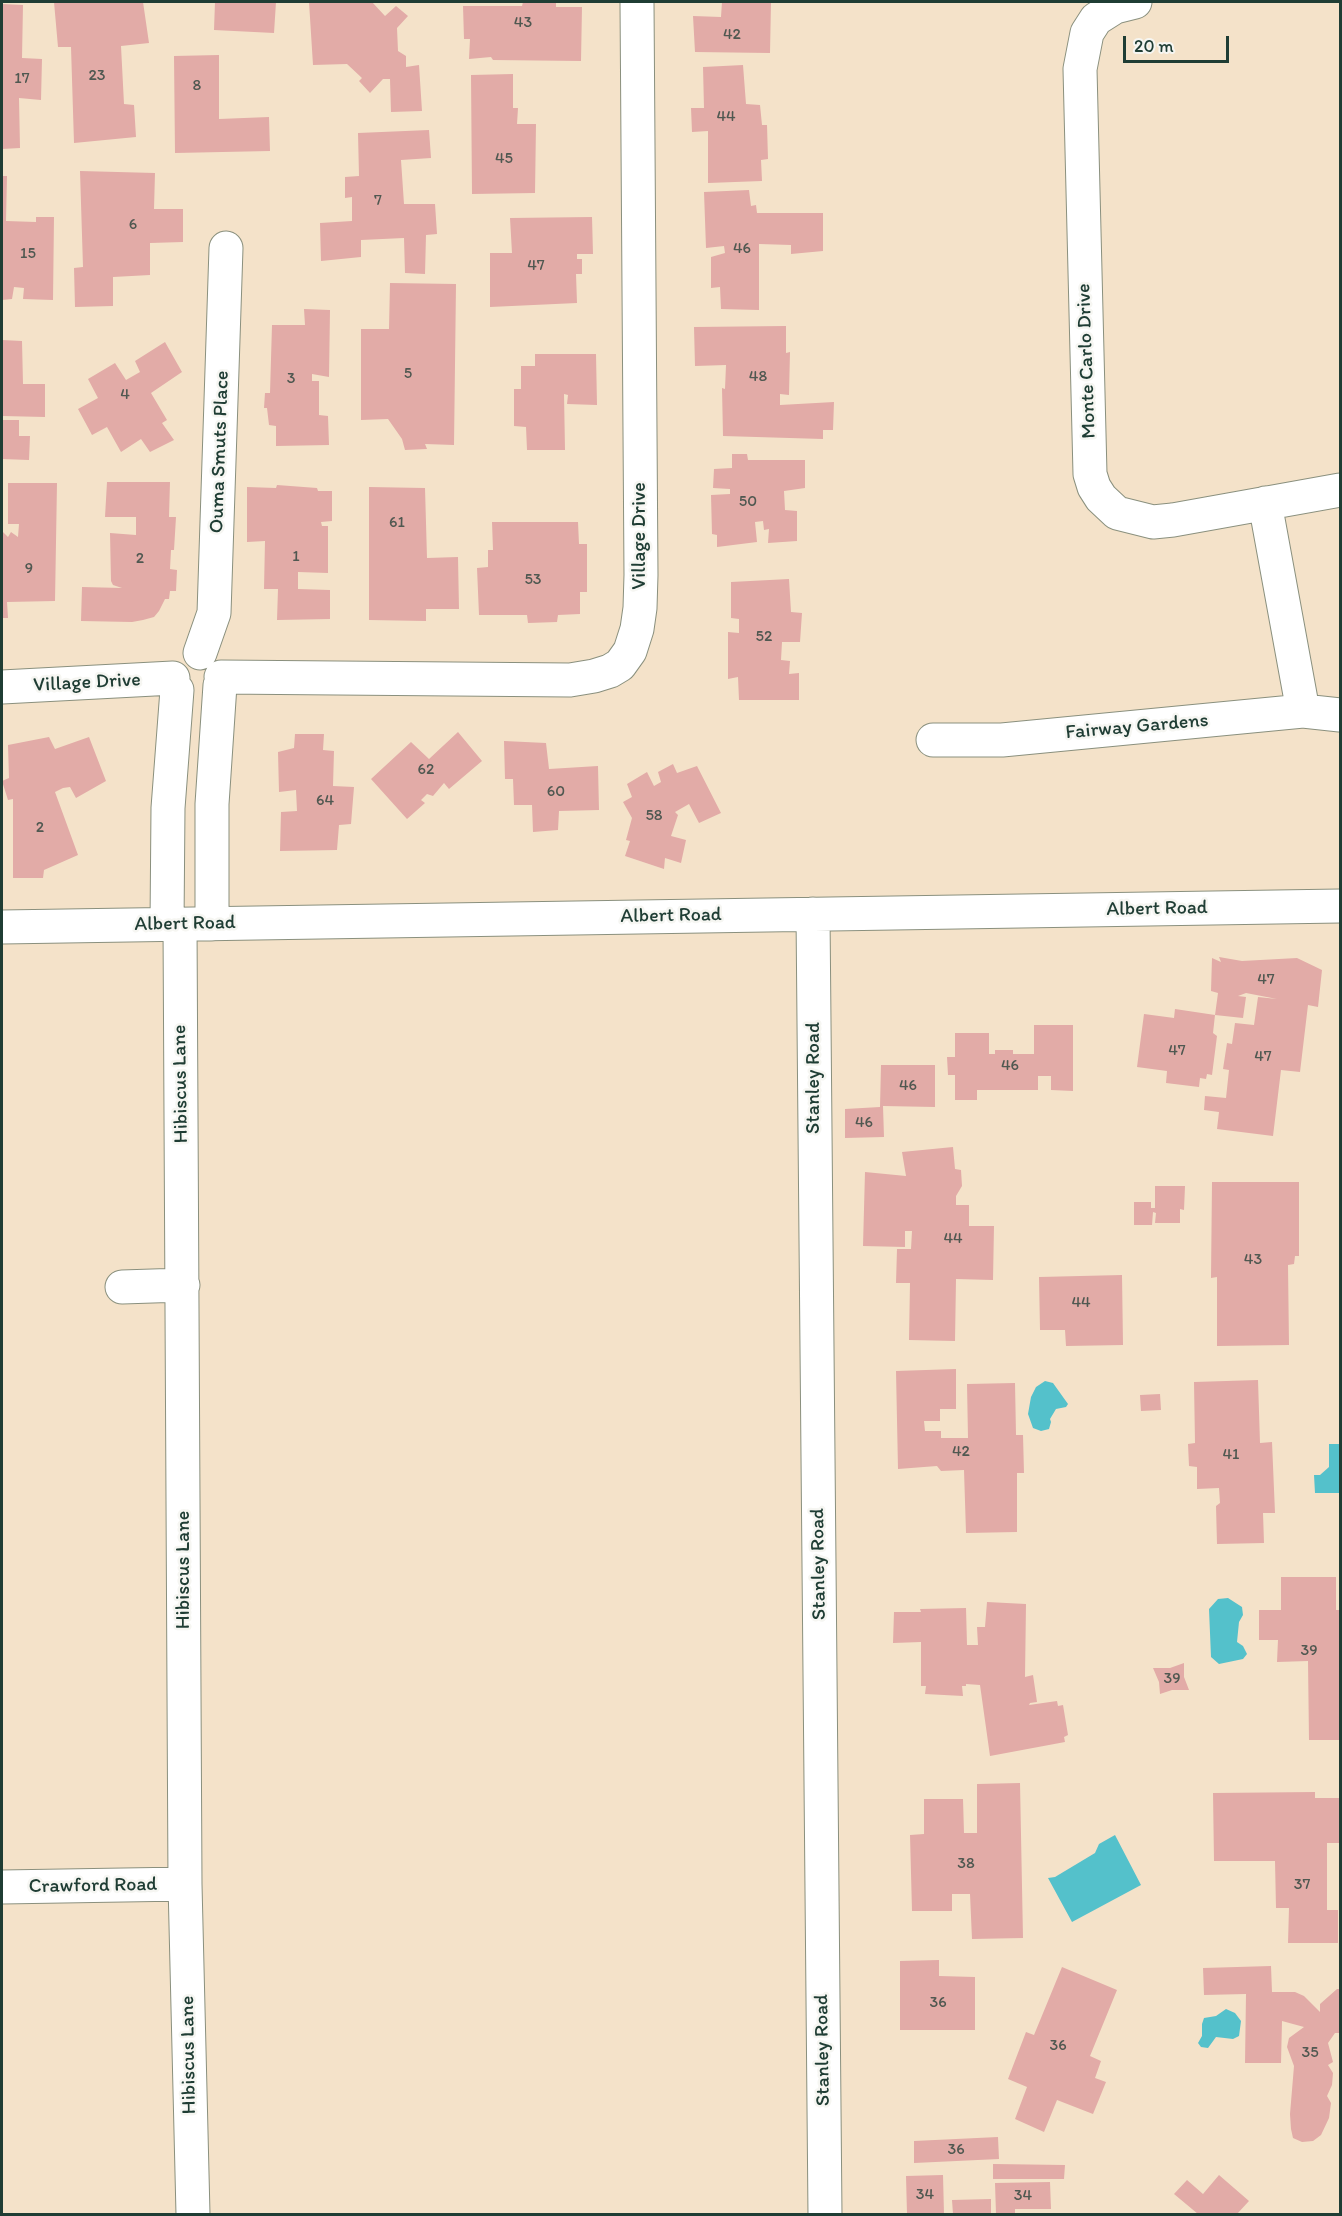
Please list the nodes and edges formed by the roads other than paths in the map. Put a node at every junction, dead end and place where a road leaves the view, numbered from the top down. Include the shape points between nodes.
1 (637, 2) edge
2 (1135, 2) edge
3 (226, 248) dead end
4 (1341, 490) edge
5 (1265, 503) junction
6 (214, 672) junction
7 (175, 684) junction
8 (2, 687) edge
9 (1303, 711) junction
10 (1341, 715) edge
11 (933, 740) dead end
12 (1341, 906) edge
13 (813, 914) junction
14 (174, 924) junction
15 (212, 924) junction
16 (2, 927) edge
17 (183, 1285) junction
18 (122, 1287) dead end
19 (185, 1884) junction
20 (2, 1887) edge
21 (193, 2214) edge
22 (825, 2214) edge

1 - 6 street, Village Drive via 641,575 637,629 630,651 610,671 570,680
2 - 5 street, Monte Carlo Drive via 1115,7 1096,19 1083,45 1080,69 1090,474 1101,498 1117,513 1153,522
3 - 6 street, Ouma Smuts Place
4 - 5 street, Monte Carlo Drive
5 - 9 street
6 - 7 street via 189,654 175,668
6 - 7 street via 214,694 205,700 194,702 184,698
6 - 15 street, Ouma Smuts Place
7 - 8 street, Village Drive
7 - 14 street, Hibiscus Lane via 168,808
9 - 10 street, Fairway Gardens
9 - 11 street, Fairway Gardens via 1002,740
12 - 13 street, Albert Road
13 - 15 street, Albert Road
13 - 22 street, Stanley Road
14 - 15 street, Albert Road
14 - 16 street, Albert Road
14 - 17 street, Hibiscus Lane
17 - 18 street
17 - 19 street, Hibiscus Lane
19 - 20 street, Crawford Road
19 - 21 street, Hibiscus Lane

